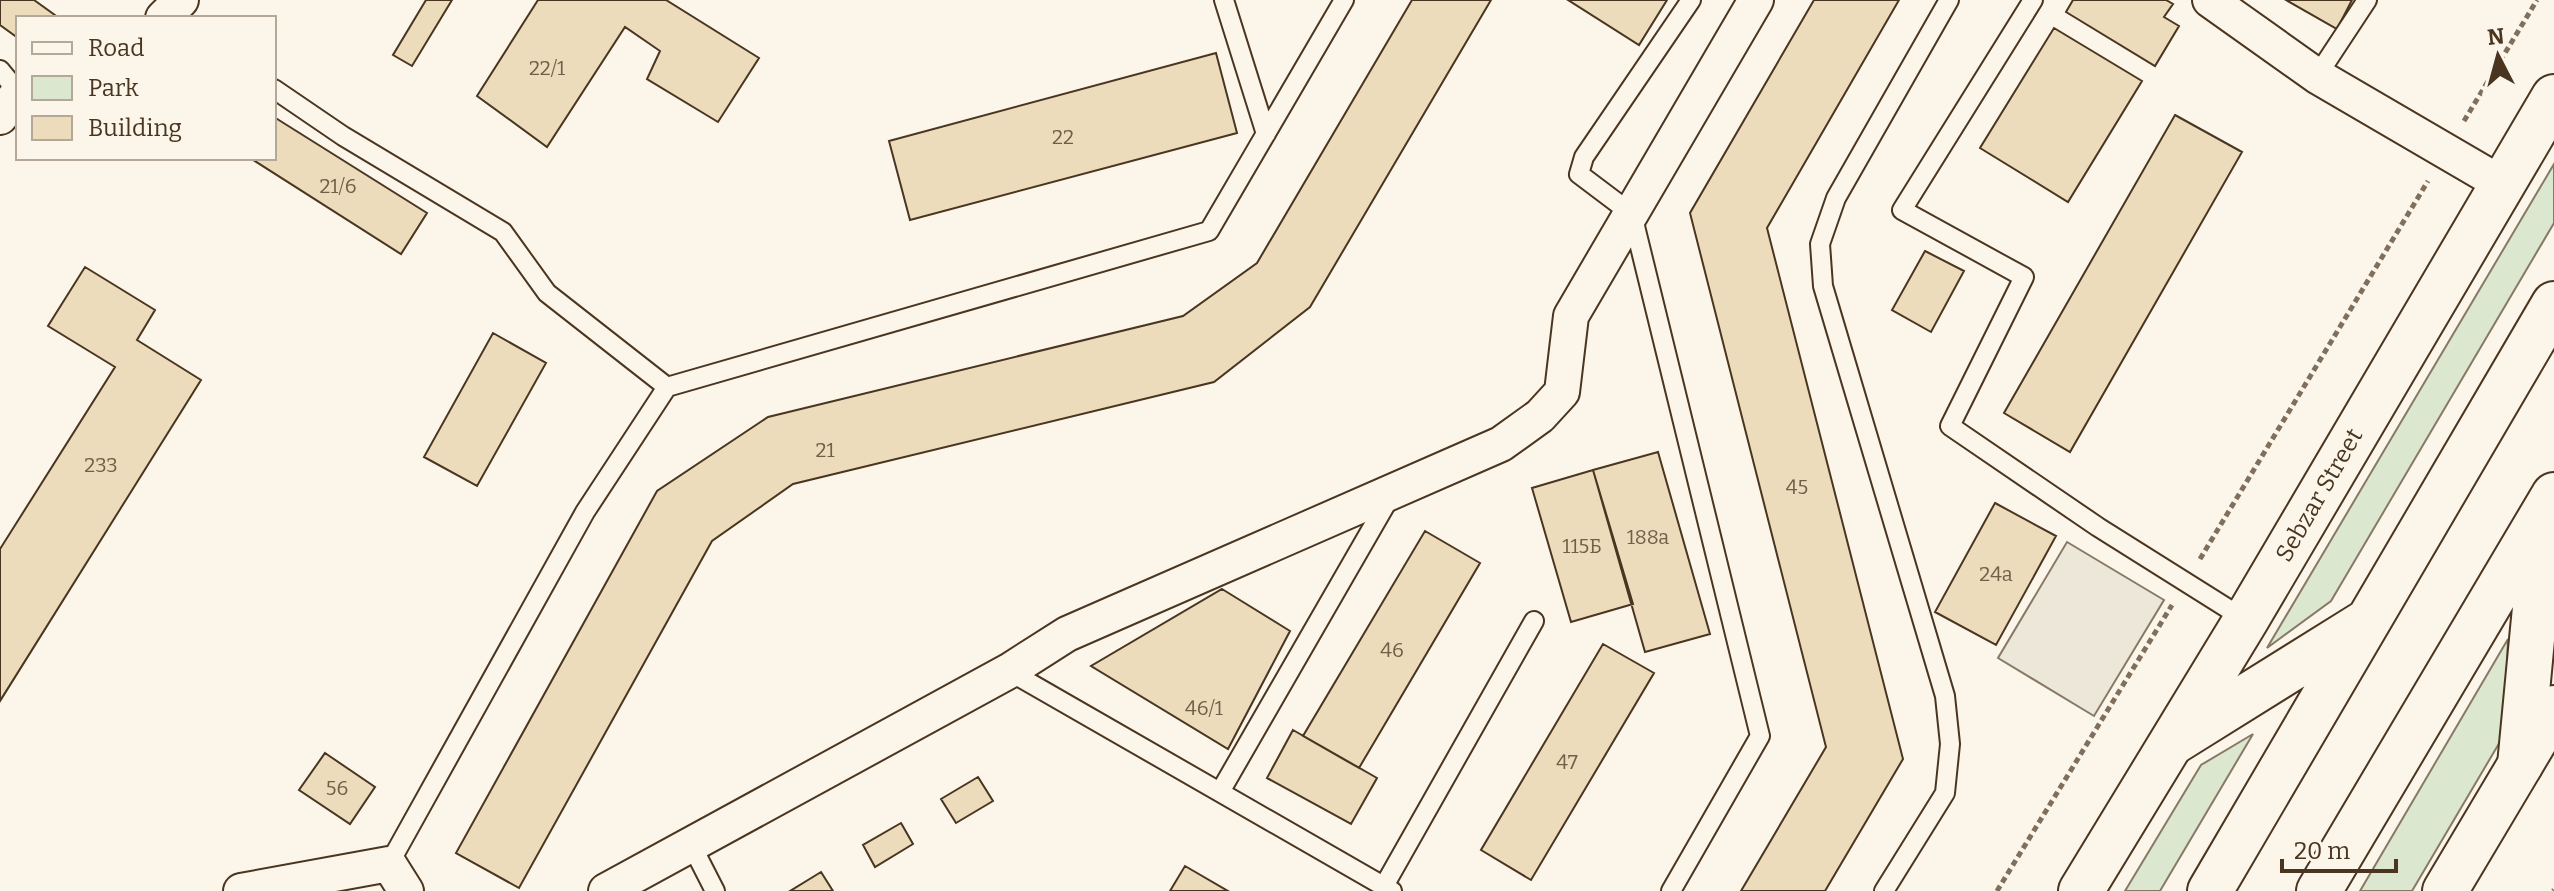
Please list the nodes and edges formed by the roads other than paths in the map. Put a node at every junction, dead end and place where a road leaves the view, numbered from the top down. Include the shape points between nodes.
1 (1224, 0) edge
2 (1344, 0) edge
3 (1691, 0) edge
4 (1756, 0) edge
5 (1949, 0) edge
6 (2033, 0) edge
7 (2210, 0) edge
8 (2367, 0) edge
9 (0, 70) edge
10 (2317, 76) junction
11 (16, 90) edge
12 (276, 90) edge
13 (16, 95) edge
14 (2554, 97) edge
15 (0, 117) edge
16 (1266, 134) junction
17 (2502, 184) junction
18 (1632, 214) junction
19 (2554, 304) edge
20 (667, 387) junction
21 (1393, 491) junction
22 (2549, 503) edge
23 (2372, 618) junction
24 (2246, 620) junction
25 (1534, 621) dead end
26 (1009, 671) junction
27 (2554, 708) edge
28 (2172, 743) junction
29 (2520, 765) junction
30 (1220, 792) junction
31 (692, 846) junction
32 (397, 877) edge
33 (1388, 888) edge
34 (241, 891) edge
35 (606, 891) edge
36 (715, 891) edge
37 (1671, 891) edge
38 (1884, 891) edge
39 (2081, 891) edge
40 (2210, 891) edge
41 (2319, 891) edge
42 (2445, 891) edge

1 - 16 lane
2 - 16 lane
3 - 18 lane via 1584,157 1579,174
4 - 18 street
5 - 38 lane via 1836,198 1820,244 1823,286 1945,696 1949,732 1945,793
6 - 24 lane via 1902,210 2024,277 1950,426
7 - 10 street
8 - 10 lane
9 - 11 lane
10 - 17 street
12 - 20 lane via 503,232 547,293
13 - 15 street
14 - 17 main road, Sebzar Street
16 - 20 lane via 1209,231
17 - 24 main road, Sebzar Street
18 - 21 street via 1571,316 1562,392 1501,444
18 - 37 lane via 1760,736
19 - 23 main road
20 - 32 lane via 585,512
21 - 26 street via 1067,634
21 - 30 lane
22 - 29 main road
22 - 41 main road
23 - 28 main road
23 - 40 main road
24 - 28 main road, Sebzar Street
25 - 33 lane
26 - 30 lane
26 - 31 street
27 - 29 main road
28 - 39 main road, Sebzar Street
29 - 42 main road
30 - 33 lane
31 - 35 street
31 - 36 lane
32 - 34 street

